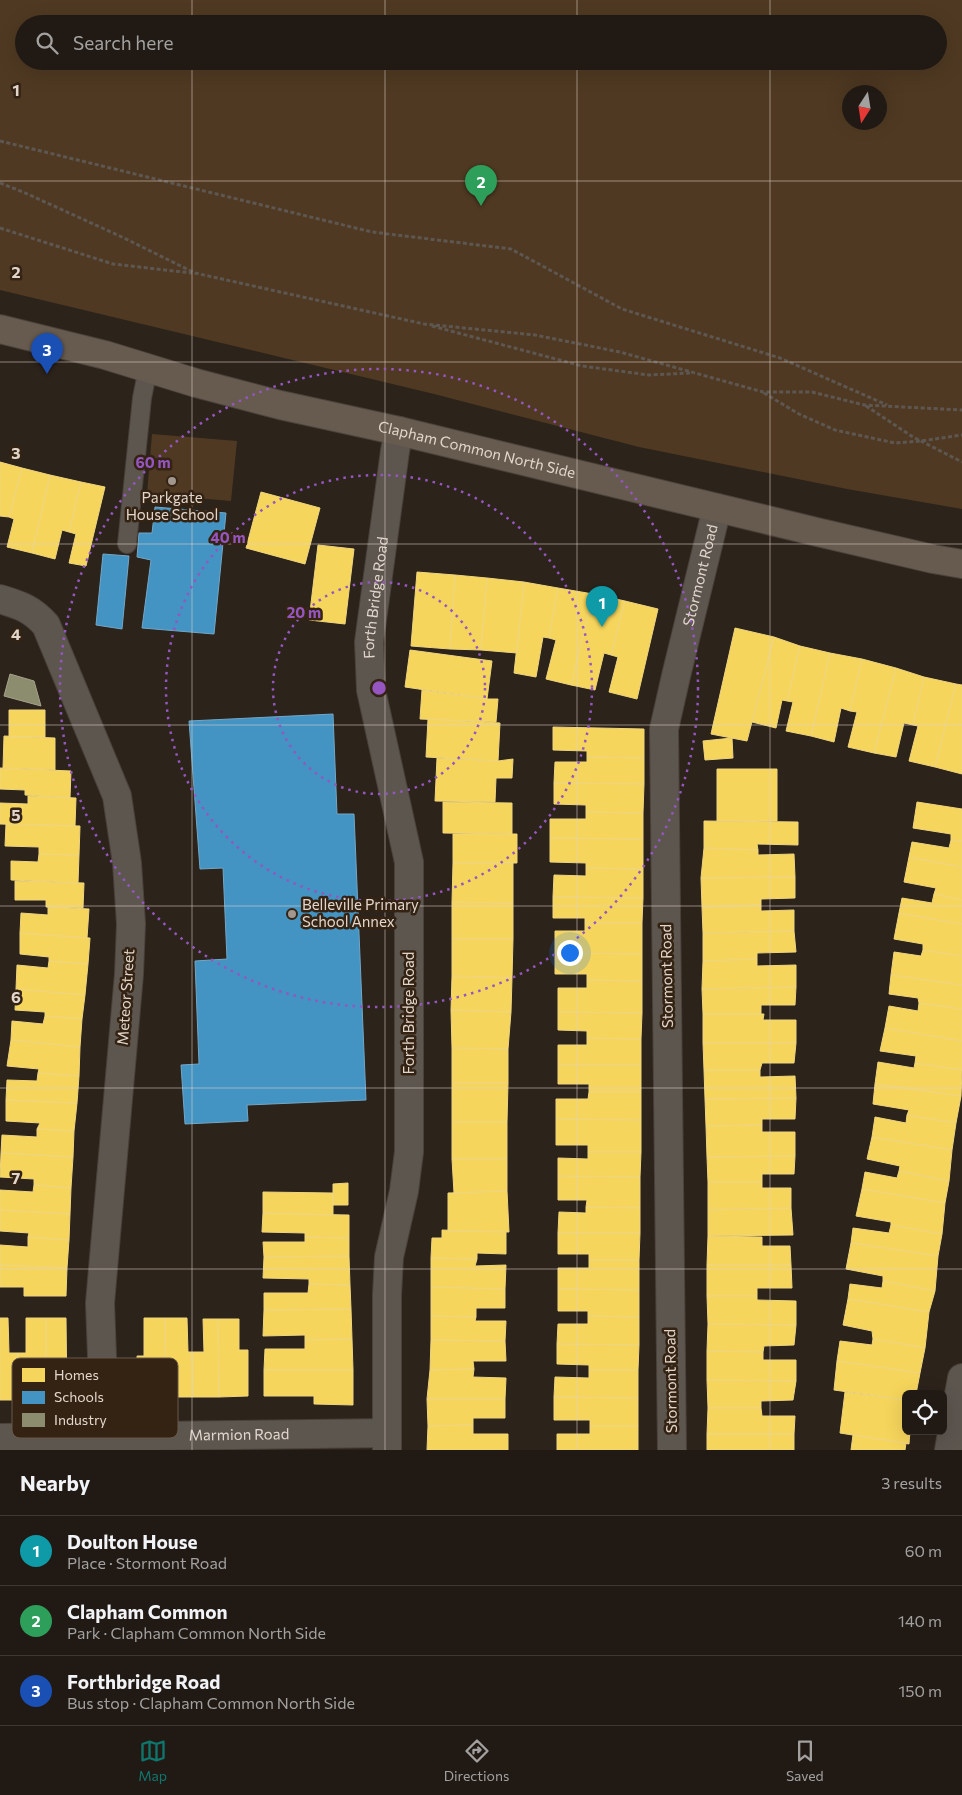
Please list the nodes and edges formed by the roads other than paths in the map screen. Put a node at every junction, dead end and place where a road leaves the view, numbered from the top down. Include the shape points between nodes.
1 (0, 329) edge
2 (148, 368) junction
3 (399, 431) junction
4 (717, 508) junction
5 (127, 544) dead end
6 (961, 564) edge
7 (0, 600) edge
8 (102, 1358) edge
9 (962, 1378) edge
10 (176, 1438) edge
11 (387, 1441) edge
12 (672, 1450) edge
13 (949, 1450) edge

1 - 2 highway, Clapham Common North Side
2 - 3 highway, Clapham Common North Side via 280,405
2 - 5 lane
3 - 4 highway, Clapham Common North Side
3 - 11 street, Forth Bridge Road via 369,642 371,690 410,862 409,1152 386,1295
4 - 6 highway, Clapham Common North Side
4 - 12 street, Stormont Road via 664,729
7 - 8 street, Meteor Street via 37,614 46,625 117,796 127,863 131,924 129,974 100,1303
9 - 13 street
10 - 11 street, Marmion Road

